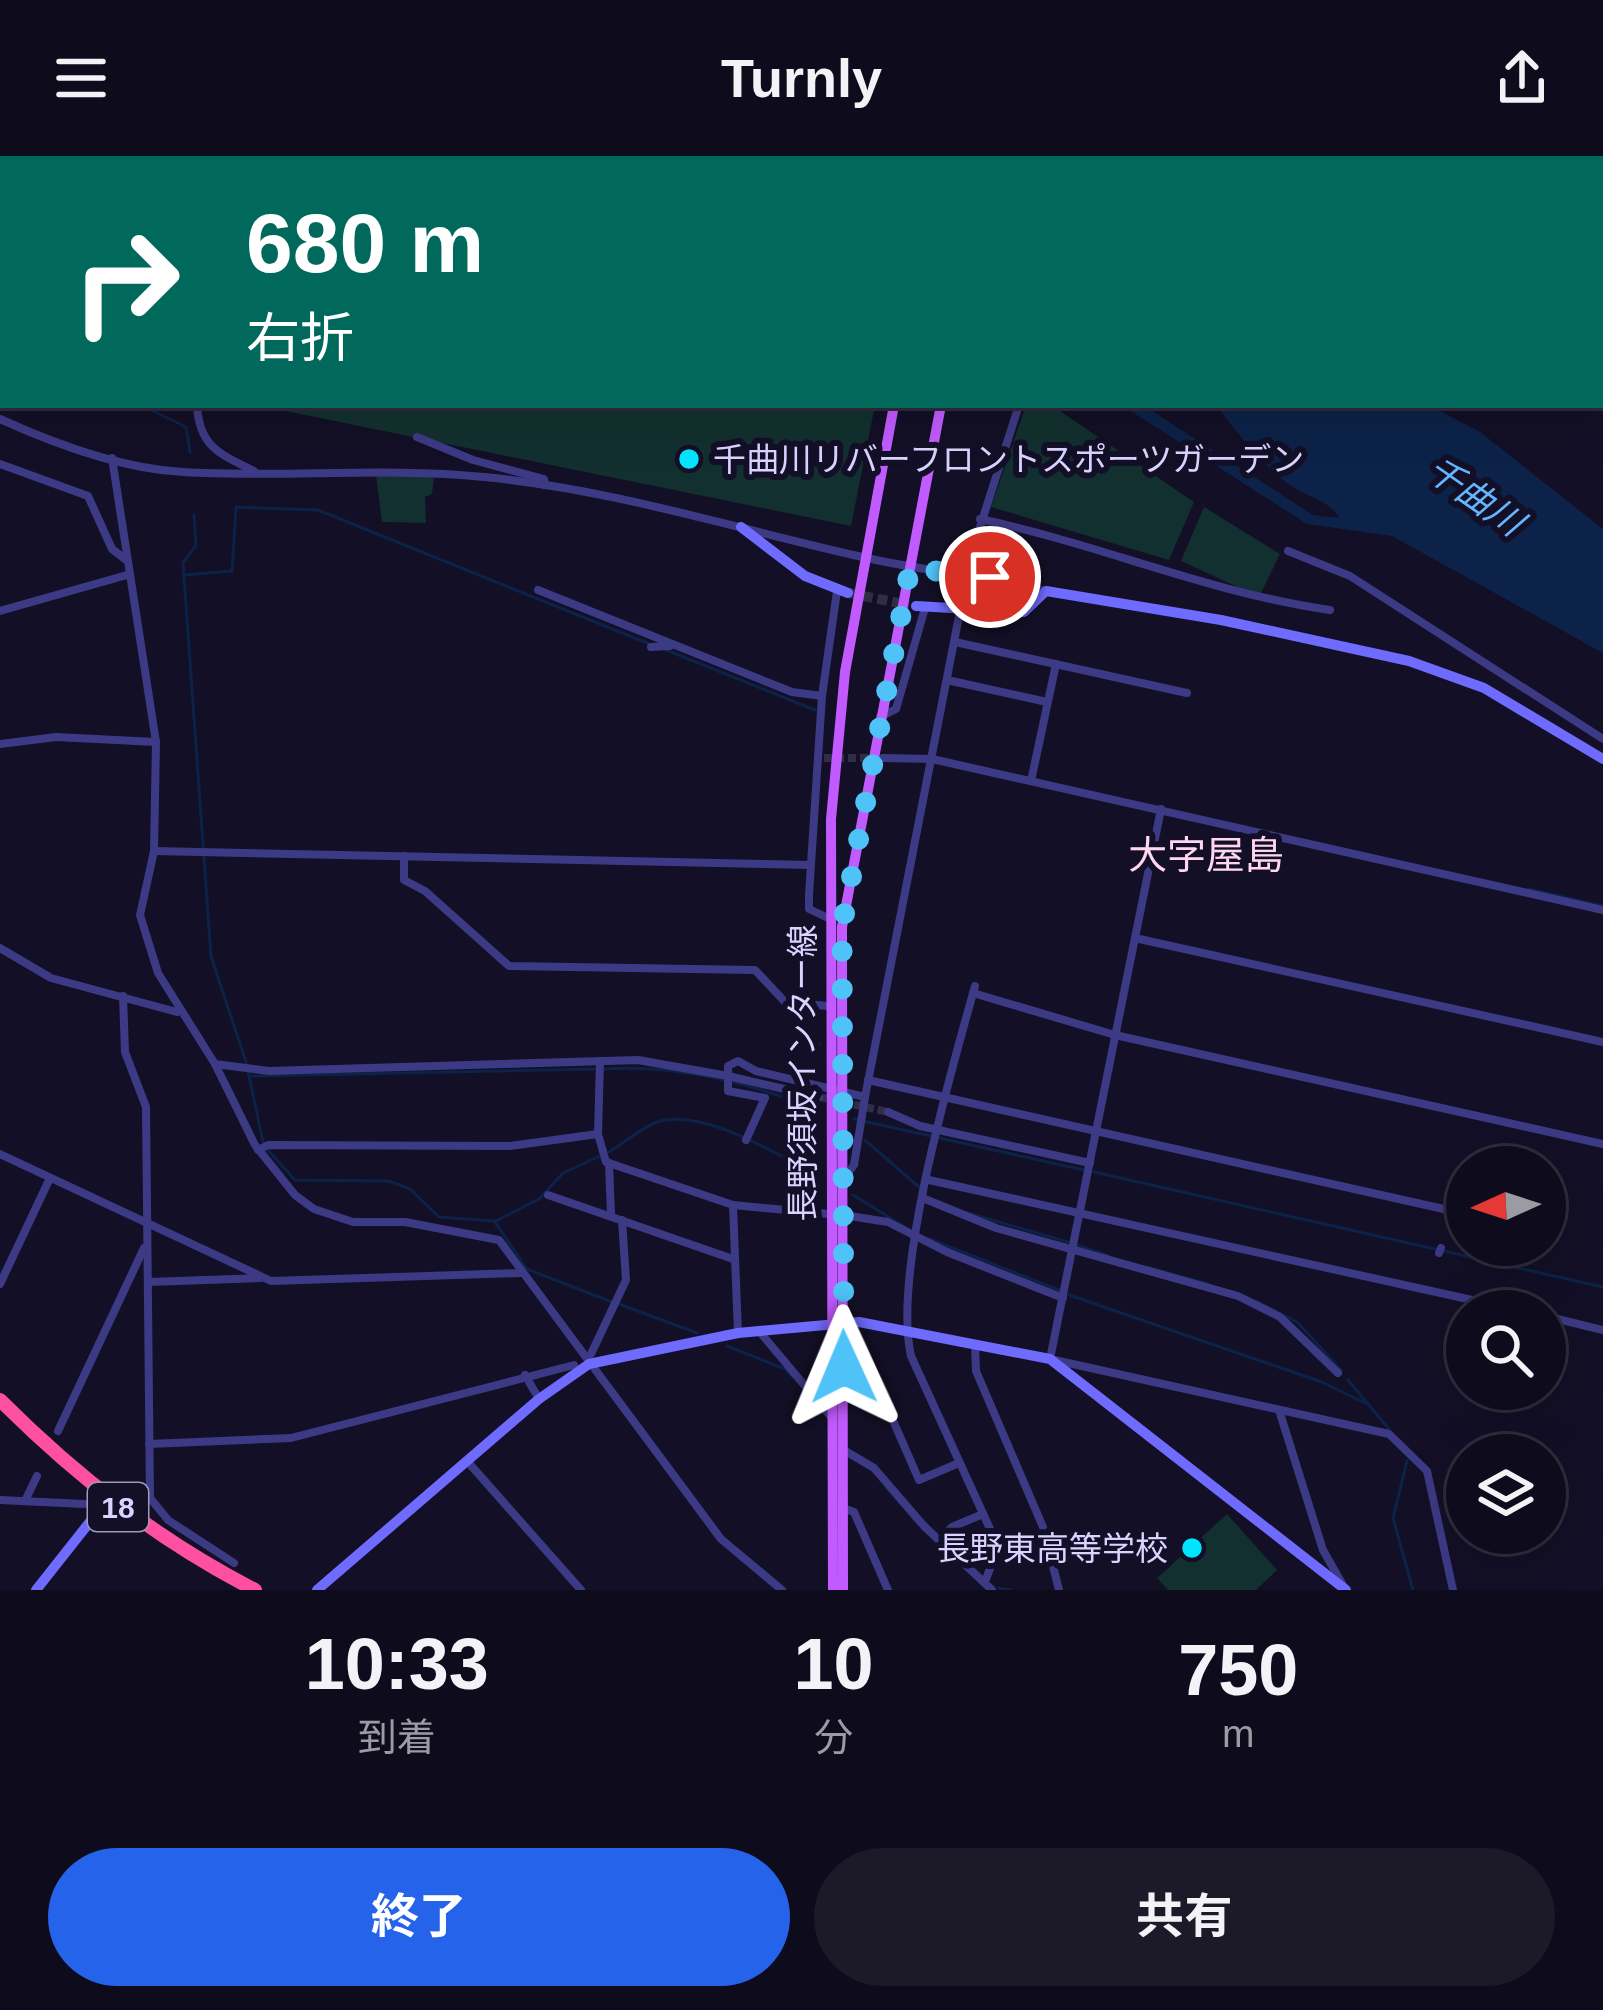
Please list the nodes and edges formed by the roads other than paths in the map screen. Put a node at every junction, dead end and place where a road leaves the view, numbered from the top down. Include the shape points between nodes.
1 (197, 408) edge
2 (893, 408) edge
3 (940, 408) edge
4 (1018, 408) edge
5 (0, 419) edge
6 (417, 437) dead end
7 (112, 458) junction
8 (0, 464) edge
9 (255, 472) junction
10 (545, 486) junction
11 (980, 519) junction
12 (741, 527) junction
13 (1288, 550) dead end
14 (865, 554) junction
15 (125, 559) junction
16 (911, 564) junction
17 (965, 574) junction
18 (127, 575) junction
19 (538, 590) dead end
20 (1046, 591) junction
21 (843, 592) joint
22 (920, 607) joint
23 (1330, 610) dead end
24 (0, 611) edge
25 (960, 611) junction
26 (954, 642) junction
27 (678, 646) junction
28 (651, 647) dead end
29 (1056, 664) junction
30 (947, 680) junction
31 (1187, 693) dead end
32 (822, 696) junction
33 (1047, 702) junction
34 (880, 717) junction
35 (1603, 739) edge
36 (156, 742) junction
37 (0, 744) edge
38 (884, 758) tunnel mouth
39 (932, 759) junction
40 (1603, 759) edge
41 (1031, 781) junction
42 (1161, 809) junction
43 (154, 851) junction
44 (404, 856) junction
45 (811, 866) junction
46 (1603, 910) edge
47 (828, 918) junction
48 (1135, 938) junction
49 (0, 948) edge
50 (123, 996) junction
51 (828, 1006) junction
52 (179, 1012) junction
53 (1115, 1035) junction
54 (1603, 1042) edge
55 (215, 1064) junction
56 (600, 1067) junction
57 (868, 1080) junction
58 (728, 1081) junction
59 (830, 1094) junction
60 (865, 1097) junction
61 (947, 1097) junction
62 (889, 1112) tunnel mouth
63 (1097, 1130) junction
64 (598, 1134) junction
65 (939, 1136) junction
66 (747, 1138) dead end
67 (1603, 1144) edge
68 (263, 1147) junction
69 (0, 1154) edge
70 (609, 1163) junction
71 (1090, 1163) junction
72 (50, 1178) junction
73 (843, 1180) junction
74 (928, 1180) junction
75 (548, 1196) dead end
76 (925, 1199) junction
77 (733, 1204) junction
78 (1446, 1210) edge
79 (836, 1214) junction
80 (1081, 1214) junction
81 (617, 1218) junction
82 (147, 1223) junction
83 (915, 1235) junction
84 (147, 1241) junction
85 (1074, 1248) junction
86 (733, 1259) junction
87 (522, 1273) junction
88 (265, 1278) junction
89 (148, 1282) junction
90 (0, 1284) edge
91 (1446, 1294) edge
92 (1063, 1298) junction
93 (1566, 1321) edge
94 (836, 1324) junction
95 (907, 1328) junction
96 (1603, 1330) edge
97 (758, 1331) junction
98 (738, 1333) junction
99 (975, 1343) junction
100 (590, 1359) junction
101 (1050, 1359) junction
102 (574, 1365) dead end
103 (1338, 1372) dead end
104 (525, 1375) junction
105 (844, 1395) junction
106 (539, 1399) junction
107 (0, 1400) edge
108 (1278, 1409) junction
109 (831, 1417) junction
110 (58, 1432) dead end
111 (149, 1444) junction
112 (842, 1449) junction
113 (467, 1461) junction
114 (959, 1463) junction
115 (37, 1476) dead end
116 (107, 1499) junction
117 (0, 1500) edge
118 (25, 1501) junction
119 (84, 1504) dead end
120 (843, 1508) junction
121 (983, 1514) junction
122 (940, 1539) junction
123 (234, 1563) dead end
124 (992, 1587) edge
125 (36, 1590) edge
126 (255, 1590) edge
127 (317, 1590) edge
128 (580, 1590) edge
129 (782, 1590) edge
130 (833, 1590) edge
131 (843, 1590) edge
132 (888, 1590) edge
133 (1059, 1590) edge
134 (1346, 1590) edge
135 (1453, 1590) edge

1 - 9 street via 199,430 215,453
2 - 14 main road, 長野須坂インター線
3 - 16 main road, 長野須坂インター線
4 - 11 street
5 - 7 street
6 - 10 street via 544,479
7 - 9 street via 178,472
7 - 15 street
8 - 15 street via 88,496 112,549
9 - 10 street via 386,471
10 - 12 street
11 - 17 street
11 - 23 street via 1250,597
12 - 14 street
12 - 21 street via 805,576
13 - 35 street via 1350,576
14 - 16 street
14 - 47 main road, 長野須坂インター線 via 838,743
15 - 18 street
16 - 17 street
16 - 34 main road, 長野須坂インター線
17 - 20 street
18 - 24 street
18 - 36 street
19 - 27 street
20 - 25 street via 1024,612
20 - 40 street via 1409,661 1484,688
21 - 32 street
22 - 25 street
22 - 34 street via 896,709
25 - 26 street
26 - 29 street
26 - 30 street
27 - 28 street
27 - 32 street via 792,692
29 - 31 street
29 - 33 street
30 - 33 street
30 - 39 street
32 - 45 street
33 - 41 street
34 - 59 main road, 長野須坂インター線 via 842,927
36 - 37 street via 56,737
36 - 43 street
38 - 39 street
39 - 41 street
39 - 57 street
41 - 42 street
42 - 46 street
42 - 48 street
43 - 44 street
43 - 52 street via 142,929
44 - 45 street
44 - 51 street via 404,880 509,966 755,970 785,1002
45 - 47 street via 809,909
47 - 51 main road, 長野須坂インター線
48 - 53 street
48 - 54 street
49 - 50 street via 51,978
50 - 52 street
50 - 82 street via 125,1052 146,1106
51 - 59 main road, 長野須坂インター線
52 - 55 street
53 - 61 street via 974,989
53 - 63 street
53 - 67 street
55 - 56 street
55 - 68 street
56 - 58 street via 638,1060
56 - 64 street
57 - 60 street
57 - 61 street
58 - 59 street
58 - 59 street via 728,1066 738,1060
58 - 66 street via 765,1098
59 - 60 street
59 - 73 main road, 長野須坂インター線
59 - 79 main road, 長野須坂インター線
60 - 73 street via 851,1175
61 - 63 street
61 - 65 street
62 - 65 street
63 - 71 street
63 - 78 street
64 - 68 street via 510,1146
64 - 70 street
65 - 71 street
65 - 74 street
68 - 87 street via 286,1185 314,1209 353,1222 492,1236
69 - 72 street
70 - 77 street
70 - 81 street
71 - 80 street
72 - 82 street
72 - 90 street
73 - 79 main road, 長野須坂インター線
74 - 76 street
74 - 80 street
75 - 81 street
76 - 83 street
76 - 85 street
77 - 79 street
77 - 86 street
79 - 83 street
79 - 94 main road, 長野須坂インター線
80 - 85 street
80 - 91 street
81 - 86 street
81 - 100 street via 626,1280
82 - 84 street
82 - 88 street
83 - 92 street
83 - 95 street
84 - 89 street
84 - 110 street
85 - 92 street
85 - 103 street via 1238,1296 1280,1317
86 - 98 street
87 - 88 street
87 - 100 street
88 - 89 street
89 - 111 street
92 - 101 street
93 - 96 street
94 - 95 street
94 - 97 street
94 - 105 main road, 長野須坂インター線
94 - 109 main road, 長野須坂インター線
95 - 99 street
95 - 114 street via 911,1356
97 - 98 street
97 - 109 street
98 - 100 street
99 - 101 street
99 - 133 street via 976,1371 1043,1527
100 - 106 street
100 - 129 street via 721,1538
101 - 108 street
101 - 134 street
102 - 104 street
104 - 106 street
104 - 111 street via 291,1438
105 - 112 main road, 長野須坂インター線
105 - 114 street via 881,1393 919,1480
106 - 113 street
107 - 116 highway, 18
108 - 134 street via 1323,1550
108 - 135 street via 1389,1434 1427,1471
109 - 130 main road, 長野須坂インター線
111 - 123 street via 151,1505
112 - 120 main road, 長野須坂インター線
112 - 122 street via 874,1468
113 - 127 street
113 - 128 street
114 - 121 street
115 - 118 street
116 - 125 street
116 - 126 highway, 18
117 - 118 street
118 - 119 street
120 - 131 main road, 長野須坂インター線
120 - 132 street via 854,1512
121 - 122 street
121 - 124 street via 996,1553
122 - 124 street

